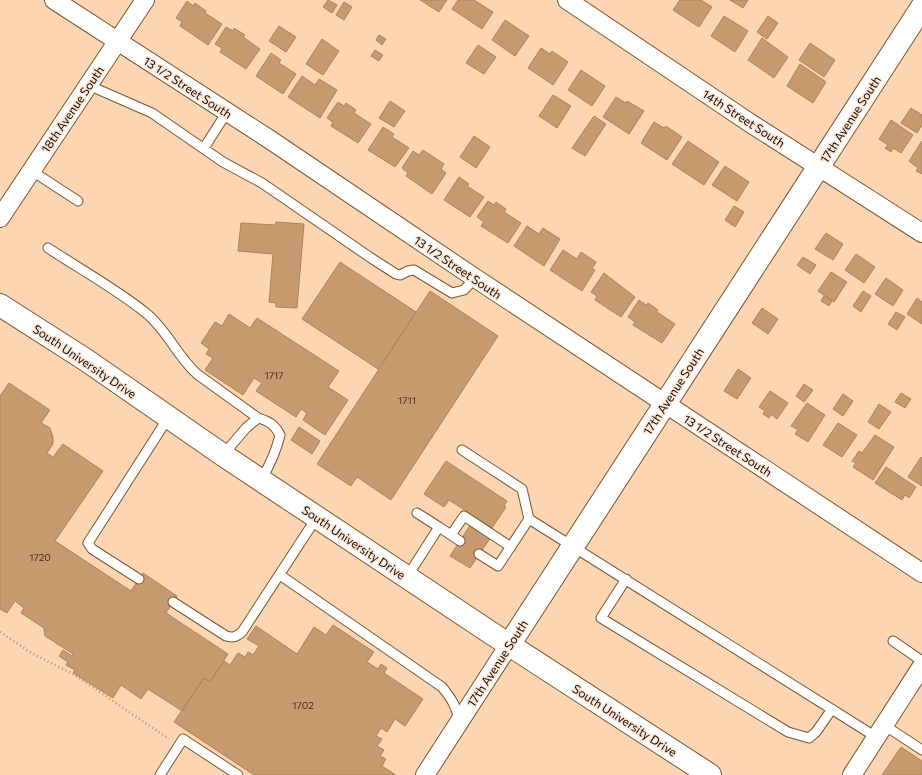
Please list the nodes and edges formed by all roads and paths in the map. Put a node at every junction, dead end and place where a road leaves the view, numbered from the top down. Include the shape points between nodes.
1 (54, 0) edge
2 (145, 0) edge
3 (567, 0) edge
4 (922, 7) edge
5 (117, 41) junction
6 (88, 85) junction
7 (227, 112) junction
8 (204, 148) junction
9 (819, 167) junction
10 (32, 171) junction
11 (78, 201) dead end
12 (0, 218) edge
13 (922, 233) edge
14 (48, 248) dead end
15 (475, 278) junction
16 (0, 305) edge
17 (665, 404) junction
18 (168, 418) junction
19 (258, 418) junction
20 (462, 450) dead end
21 (223, 455) junction
22 (261, 480) junction
23 (417, 513) dead end
24 (318, 517) junction
25 (529, 519) junction
26 (439, 527) junction
27 (451, 535) junction
28 (460, 541) dead end
29 (573, 546) junction
30 (511, 547) junction
31 (479, 554) dead end
32 (922, 573) edge
33 (280, 574) junction
34 (407, 577) junction
35 (139, 579) dead end
36 (626, 579) junction
37 (173, 602) dead end
38 (0, 632) edge
39 (893, 641) dead end
40 (509, 645) junction
41 (922, 661) edge
42 (922, 666) edge
43 (832, 708) junction
44 (459, 723) junction
45 (880, 731) junction
46 (179, 746) junction
47 (922, 750) edge
48 (160, 775) edge
49 (238, 775) edge
50 (425, 775) edge
51 (710, 775) edge
52 (852, 775) edge

1 - 5 street, 13 1/2 Street South
2 - 5 street, 18th Avenue South
3 - 9 street, 14th Street South
4 - 9 main road, 17th Avenue South
5 - 6 street, 18th Avenue South
5 - 7 street, 13 1/2 Street South
6 - 8 lane via 152,113
6 - 10 street, 18th Avenue South
7 - 8 lane
7 - 15 street, 13 1/2 Street South
8 - 15 lane via 396,274 414,270 452,293 464,290
9 - 13 street, 14th Street South
9 - 17 main road, 17th Avenue South
10 - 11 lane
10 - 12 street, 18th Avenue South
14 - 19 lane via 146,313 167,336 189,367
15 - 17 street, 13 1/2 Street South
16 - 18 main road, South University Drive via 86,360
17 - 29 main road, 17th Avenue South
17 - 32 street, 13 1/2 Street South
18 - 21 main road, South University Drive
18 - 35 lane via 88,543
19 - 21 lane
19 - 22 lane via 275,426 280,435 273,460
20 - 25 lane via 522,489
21 - 22 main road, South University Drive
22 - 24 main road, South University Drive
23 - 26 lane
24 - 33 lane
24 - 34 main road, South University Drive
25 - 29 lane
25 - 30 lane
26 - 27 lane
26 - 34 lane
27 - 28 lane
27 - 30 lane via 464,516
29 - 36 lane
29 - 40 main road, 17th Avenue South
30 - 31 lane via 498,566
33 - 37 lane via 242,632 231,638
33 - 44 lane via 442,686 457,710
34 - 40 main road, South University Drive
36 - 43 lane
36 - 43 lane via 601,618 788,732 809,738
38 - 46 path via 33,654 73,674
39 - 41 lane
40 - 44 street, 17th Avenue South
40 - 51 main road, South University Drive
42 - 45 street
43 - 45 lane
44 - 50 street, 17th Avenue South
45 - 47 lane
45 - 52 street
46 - 48 lane
46 - 49 lane via 183,739

